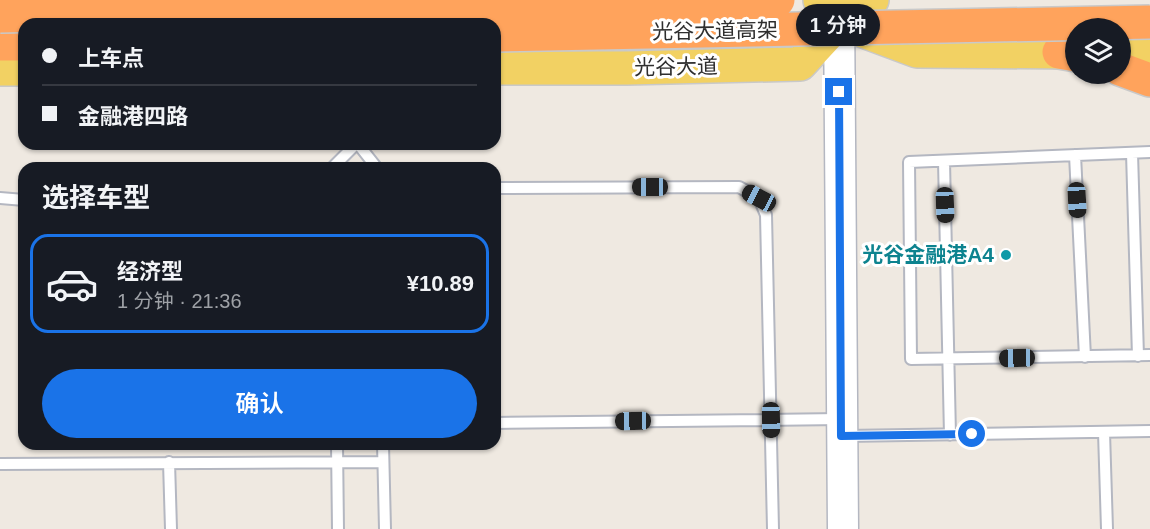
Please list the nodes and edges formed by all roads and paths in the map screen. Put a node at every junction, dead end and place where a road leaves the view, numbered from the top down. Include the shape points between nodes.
1 (778, 0) edge
2 (872, 0) edge
3 (833, 7) edge
4 (0, 16) edge
5 (1150, 22) edge
6 (501, 35) edge
7 (0, 44) edge
8 (18, 44) edge
9 (1131, 52) edge
10 (1150, 52) edge
11 (1065, 53) edge
12 (501, 68) edge
13 (0, 69) edge
14 (18, 69) edge
15 (1131, 73) edge
16 (1150, 80) edge
17 (351, 150) edge
18 (362, 150) edge
19 (1150, 152) edge
20 (1132, 153) junction
21 (1075, 155) junction
22 (944, 160) junction
23 (338, 162) edge
24 (372, 162) edge
25 (501, 188) edge
26 (0, 198) edge
27 (18, 200) edge
28 (1150, 355) edge
29 (1138, 356) junction
30 (1085, 357) junction
31 (949, 359) junction
32 (771, 420) junction
33 (501, 423) edge
34 (841, 428) junction
35 (1150, 431) edge
36 (1104, 432) junction
37 (950, 435) junction
38 (336, 450) edge
39 (383, 450) edge
40 (337, 461) junction
41 (169, 462) junction
42 (383, 462) junction
43 (0, 464) edge
44 (171, 529) edge
45 (338, 529) edge
46 (385, 529) edge
47 (773, 529) edge
48 (843, 529) edge
49 (1107, 529) edge

1 - 4 highway, 光谷大道高架, bridge
2 - 3 main road, 光谷大道
3 - 11 main road via 917,51
3 - 12 main road, 光谷大道 via 800,64
3 - 34 street
5 - 6 highway, 光谷大道高架, bridge
7 - 8 highway
9 - 10 main road
13 - 14 main road
15 - 16 highway
17 - 23 lane
18 - 24 lane
19 - 20 lane
20 - 21 lane
20 - 29 lane
21 - 22 lane
21 - 30 lane
22 - 31 lane
22 - 31 lane via 909,162 911,359
25 - 32 lane via 739,187 759,198 766,215
26 - 27 lane
28 - 29 lane
29 - 30 lane
30 - 31 lane
31 - 37 lane
32 - 33 lane
32 - 34 lane
32 - 47 lane
34 - 37 lane
34 - 48 street
35 - 36 lane
36 - 37 lane
36 - 49 lane
38 - 40 lane
39 - 42 lane
40 - 41 lane
40 - 42 lane
40 - 45 lane
41 - 43 lane
41 - 44 lane
42 - 46 lane

